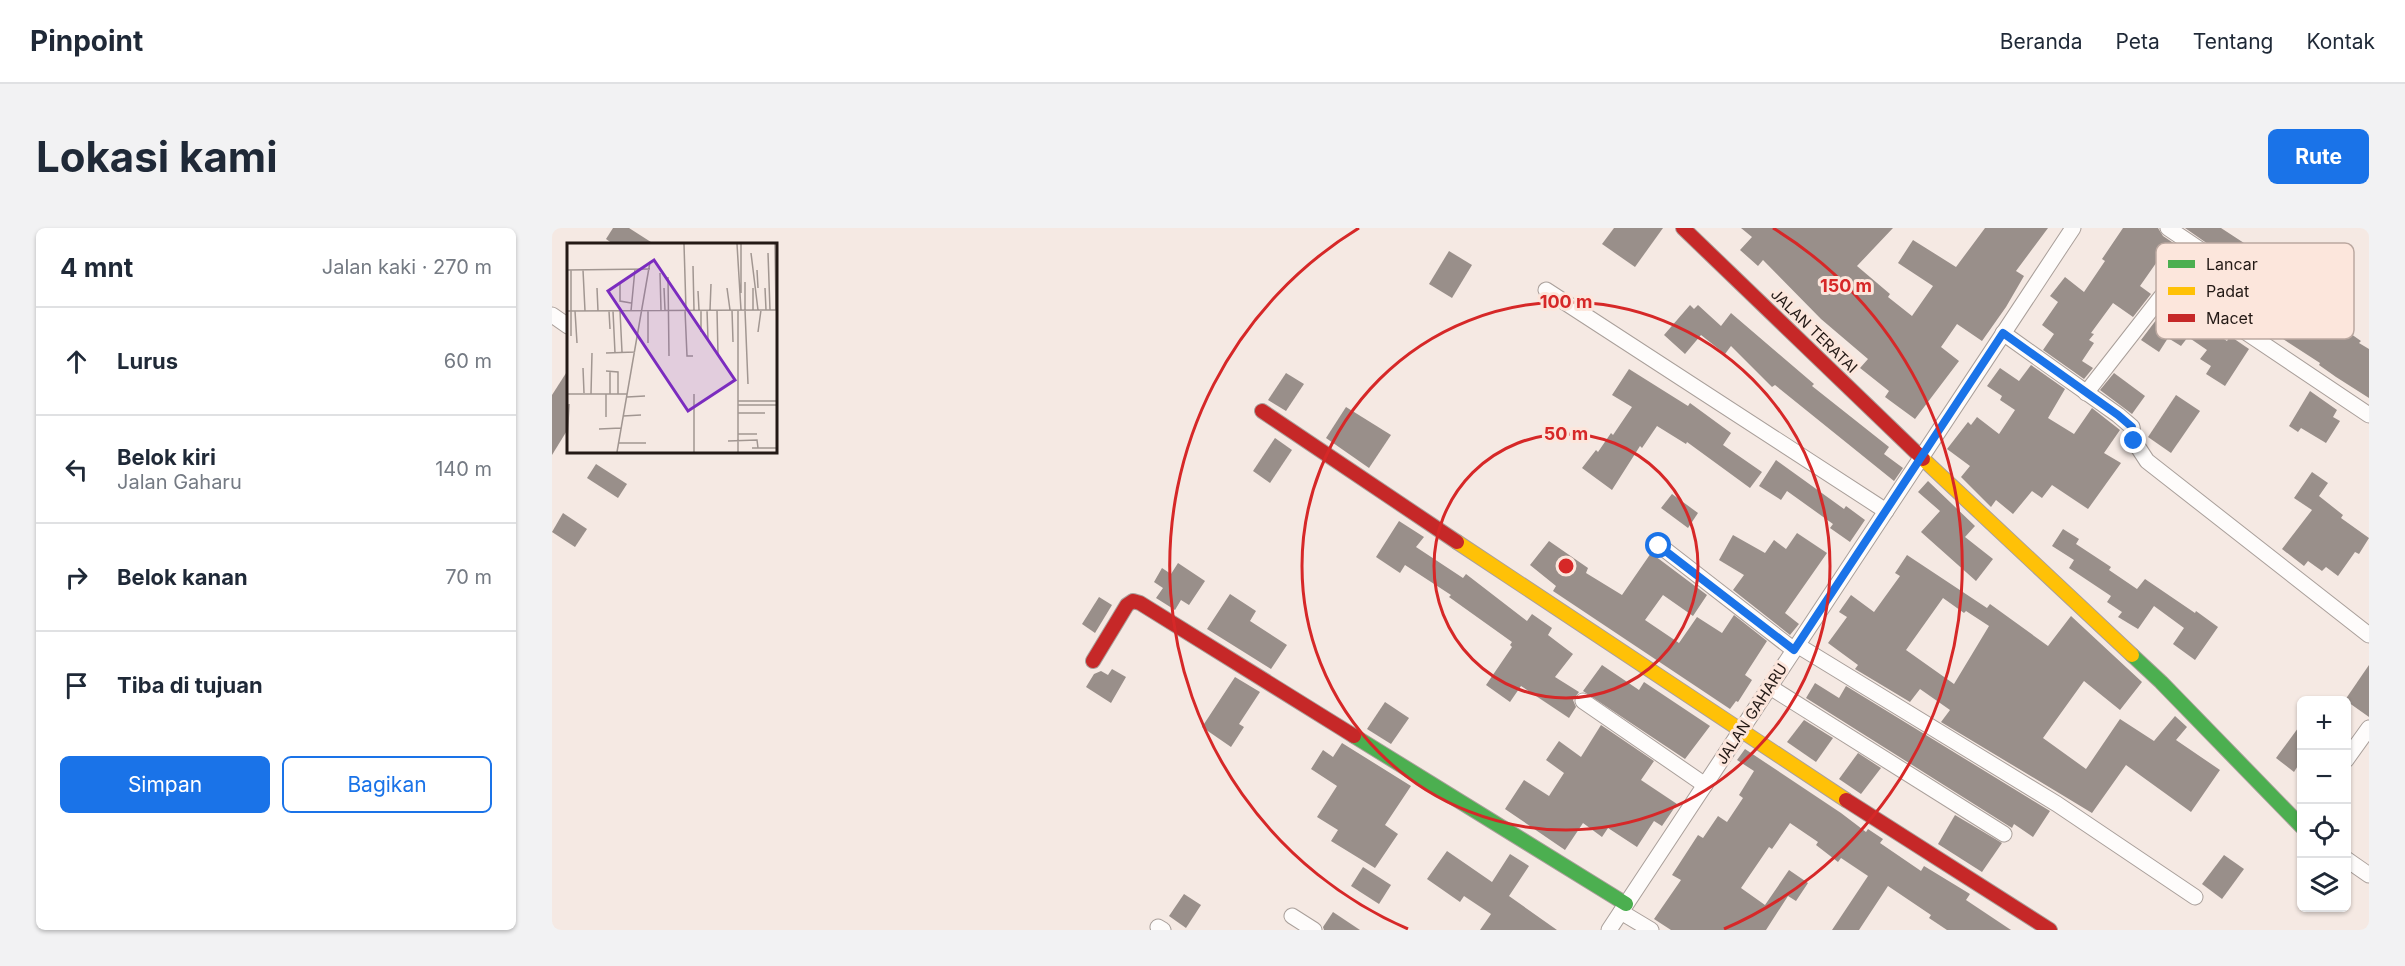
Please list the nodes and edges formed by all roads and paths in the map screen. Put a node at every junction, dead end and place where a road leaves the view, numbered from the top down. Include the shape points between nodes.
1 (1683, 228) edge
2 (2073, 228) edge
3 (2168, 228) edge
4 (2190, 243) edge
5 (1546, 290) dead end
6 (2156, 303) edge
7 (552, 315) edge
8 (567, 325) edge
9 (2003, 333) junction
10 (2258, 339) edge
11 (2086, 393) junction
12 (1262, 411) dead end
13 (2369, 415) edge
14 (1921, 457) junction
15 (1886, 511) junction
16 (1659, 546) dead end
17 (2369, 635) edge
18 (1796, 648) junction
19 (1093, 661) dead end
20 (1770, 687) junction
21 (1583, 701) dead end
22 (2369, 728) edge
23 (1740, 732) junction
24 (2351, 753) edge
25 (1705, 785) junction
26 (2297, 822) edge
27 (2004, 834) dead end
28 (2351, 863) edge
29 (2369, 875) edge
30 (2195, 897) dead end
31 (1624, 908) junction
32 (1292, 916) dead end
33 (1314, 930) edge
34 (1609, 930) edge
35 (1651, 930) edge
36 (2050, 930) edge

1 - 14 street, JALAN TERATAI
2 - 9 street, JALAN GAHARU
3 - 4 street
5 - 15 street
6 - 11 street
7 - 8 street
9 - 11 street
9 - 14 street, JALAN GAHARU
10 - 13 street
11 - 17 street via 2132,427 2134,441 2148,461
12 - 23 street
14 - 15 street, JALAN GAHARU
14 - 26 street, JALAN TERATAI via 2161,682
15 - 18 street, JALAN GAHARU
16 - 18 street
18 - 20 street, JALAN GAHARU
18 - 30 street via 2056,804
19 - 31 street via 1127,605 1133,601 1140,603
20 - 23 street, JALAN GAHARU
20 - 27 street
21 - 25 street
22 - 24 street
23 - 25 street, JALAN GAHARU
23 - 36 street
25 - 31 street, JALAN GAHARU
28 - 29 street
31 - 34 street, JALAN GAHARU
31 - 35 street
32 - 33 street

